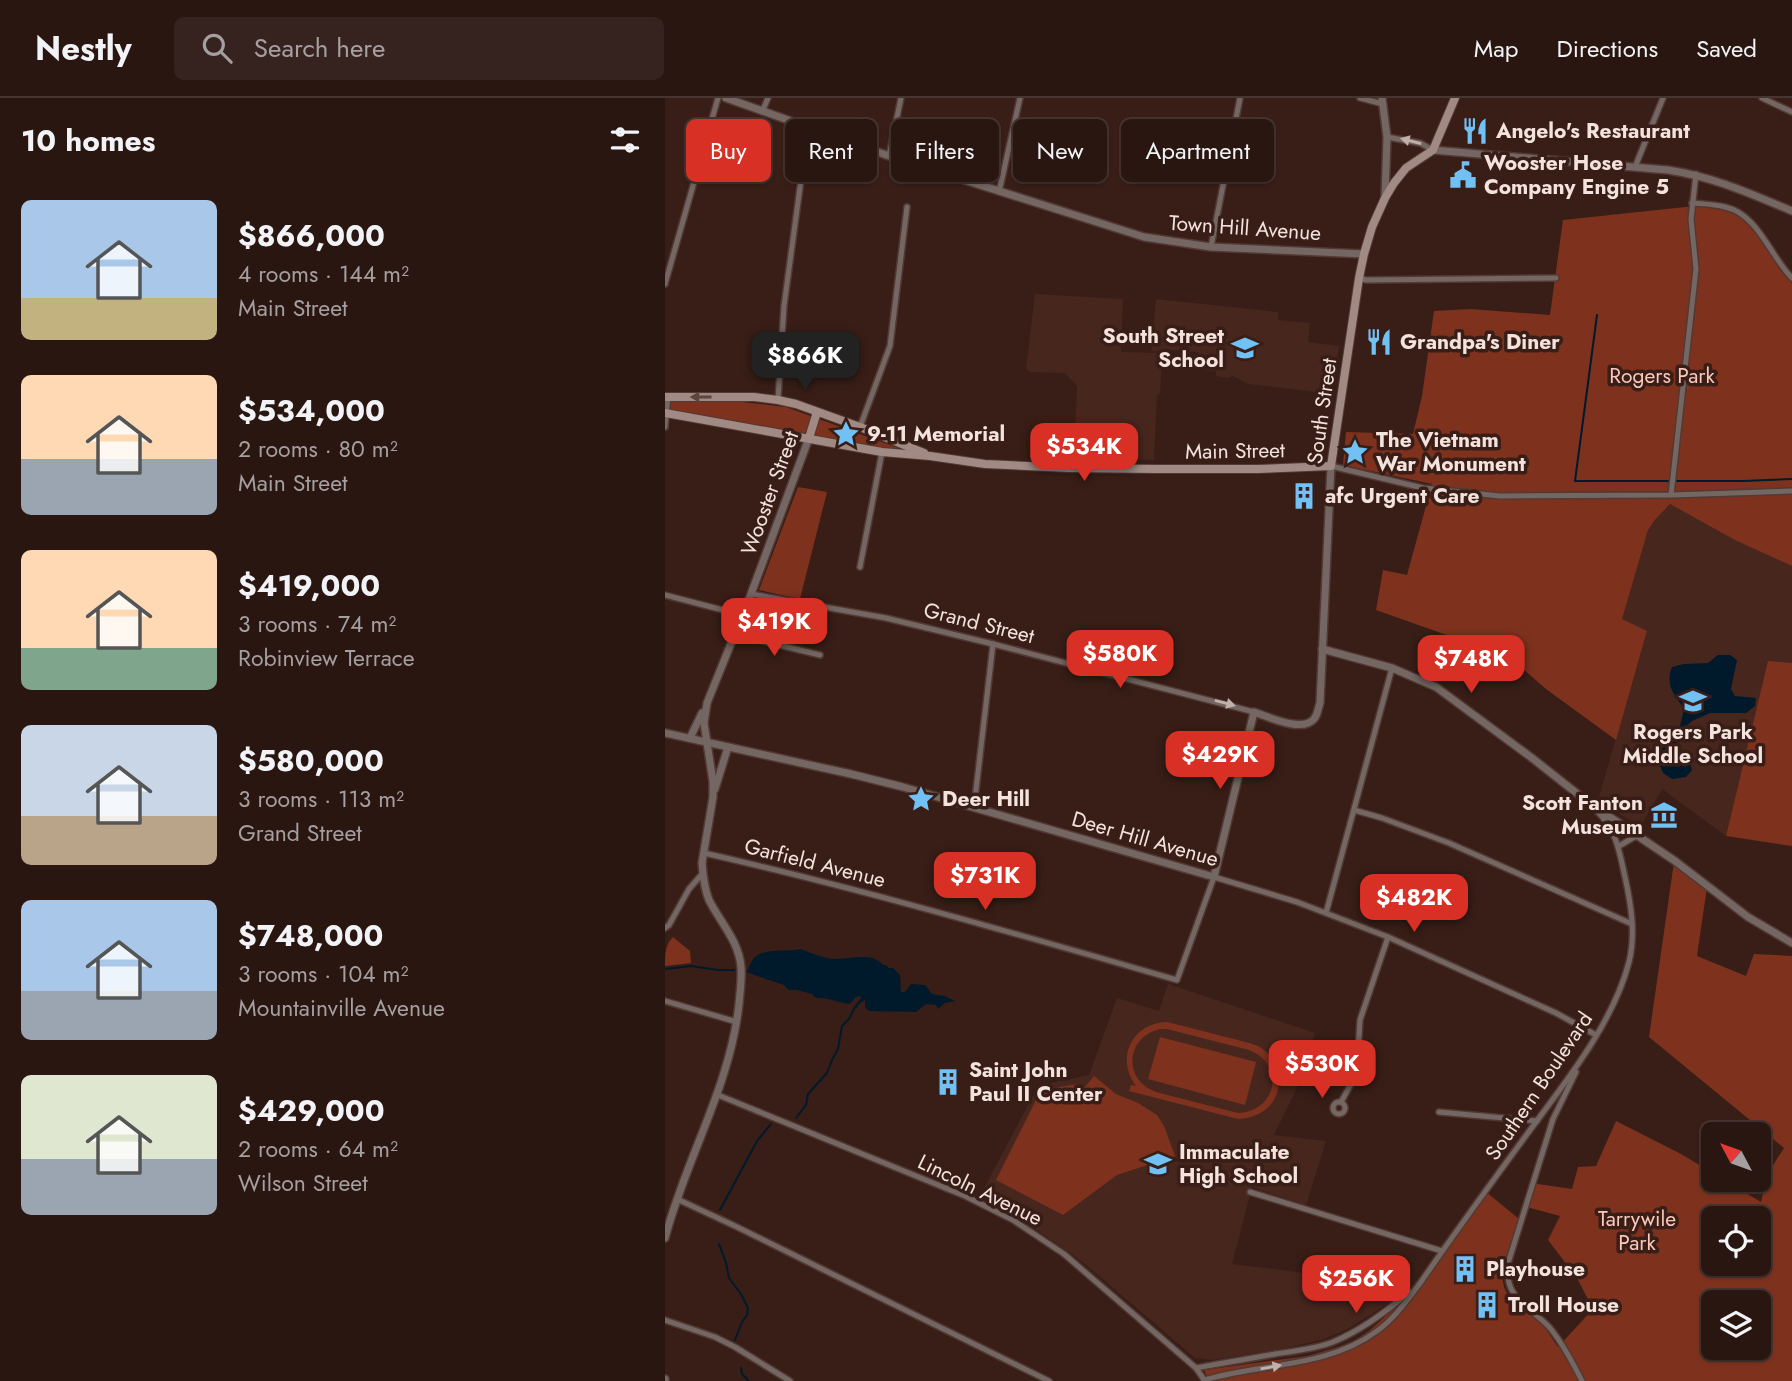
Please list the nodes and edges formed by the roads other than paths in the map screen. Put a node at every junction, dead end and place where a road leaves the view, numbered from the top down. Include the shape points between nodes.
1 (718, 98) edge
2 (726, 98) edge
3 (768, 98) edge
4 (901, 98) edge
5 (1020, 98) edge
6 (1240, 98) edge
7 (1360, 98) edge
8 (1455, 98) edge
9 (1663, 98) edge
10 (1762, 98) edge
11 (1383, 101) edge
12 (762, 112) junction
13 (1792, 112) edge
14 (785, 120) edge
15 (1387, 137) junction
16 (1433, 150) junction
17 (877, 152) edge
18 (890, 156) junction
19 (1635, 167) junction
20 (1696, 174) junction
21 (801, 182) edge
22 (999, 192) junction
23 (1385, 198) junction
24 (1692, 203) junction
25 (907, 207) dead end
26 (1792, 211) edge
27 (1211, 247) junction
28 (1364, 254) junction
29 (1359, 278) junction
30 (1556, 278) dead end
31 (1792, 278) edge
32 (665, 284) edge
33 (666, 397) edge
34 (778, 400) junction
35 (817, 412) junction
36 (666, 414) edge
37 (665, 427) edge
38 (860, 427) junction
39 (809, 438) junction
40 (882, 452) junction
41 (930, 456) junction
42 (1331, 466) junction
43 (1792, 491) edge
44 (1671, 495) junction
45 (859, 567) dead end
46 (751, 594) junction
47 (665, 595) edge
48 (742, 615) junction
49 (734, 634) junction
50 (993, 644) junction
51 (1322, 649) junction
52 (820, 655) dead end
53 (1392, 668) junction
54 (707, 703) junction
55 (1254, 712) junction
56 (1277, 719) joint
57 (665, 733) edge
58 (690, 738) junction
59 (706, 743) junction
60 (728, 747) junction
61 (713, 797) junction
62 (1589, 803) junction
63 (974, 807) junction
64 (1354, 810) junction
65 (1636, 835) junction
66 (1619, 846) junction
67 (704, 853) junction
68 (703, 873) junction
69 (1214, 877) junction
70 (1326, 913) junction
71 (1632, 924) junction
72 (665, 928) edge
73 (1388, 937) junction
74 (1792, 943) edge
75 (665, 1001) edge
76 (737, 1022) junction
77 (1596, 1035) junction
78 (1580, 1063) junction
79 (718, 1095) junction
80 (1341, 1102) dead end
81 (1439, 1112) dead end
82 (1537, 1121) junction
83 (1250, 1192) dead end
84 (677, 1199) junction
85 (668, 1212) edge
86 (665, 1238) edge
87 (1442, 1251) junction
88 (1421, 1282) junction
89 (665, 1320) edge
90 (1196, 1368) junction
91 (1205, 1380) edge
92 (790, 1381) edge
93 (1049, 1381) edge
94 (1582, 1381) edge

1 - 32 street
2 - 12 street, Town Hill Avenue
3 - 12 street
4 - 18 street
5 - 22 street
6 - 27 street
7 - 11 street
8 - 16 main road
9 - 19 street
10 - 13 street
11 - 15 street
12 - 14 street, Town Hill Avenue
16 -> 15 street
15 - 23 street
16 - 19 street
16 - 23 main road, South Street via 1406,168
17 - 18 street, Town Hill Avenue
18 - 22 street, Town Hill Avenue
19 - 20 street
20 - 24 street
20 - 26 street
21 - 34 street via 784,306
22 - 27 street, Town Hill Avenue via 1144,237
23 - 28 main road, South Street
24 - 31 street via 1741,213
24 - 44 street via 1696,269
25 - 38 street via 890,346
27 - 28 street, Town Hill Avenue
28 - 29 main road, South Street
29 - 30 street
29 - 42 main road, South Street
34 -> 33 main road, Main Street
33 - 36 street
34 - 35 main road, Main Street
35 - 38 main road, Main Street
35 - 39 main road, Wooster Street
36 - 37 street
36 - 39 main road, Main Street
38 - 41 main road, Main Street
39 - 40 main road, Main Street
39 - 46 street, Wooster Street
40 - 41 main road, Main Street
40 - 45 street
41 - 42 main road, Main Street via 1068,468
42 - 44 street via 1460,493
42 - 51 street, South Street
43 - 44 street
46 - 48 street, Wooster Street
46 - 50 street, Grand Street via 886,618
47 - 48 street
48 - 49 street, Wooster Street
49 - 52 street
49 - 54 street, Wooster Street
50 -> 55 street, Grand Street
50 - 63 street
51 - 53 street
51 - 56 street, South Street via 1317,714 1304,725
53 - 62 street via 1451,697
53 - 64 street
54 - 58 street, Wooster Street
54 - 59 street, Wooster Street
55 - 56 street, Grand Street
55 - 69 street
57 - 58 street, Deer Hill Avenue
58 - 59 street, Deer Hill Avenue
59 - 60 street, Deer Hill Avenue
59 - 61 street, Wooster Street
60 - 61 street
60 - 63 street, Deer Hill Avenue
61 - 67 street
62 - 65 street
62 - 66 street, Southern Boulevard via 1611,827
63 - 69 street, Deer Hill Avenue
64 - 70 street
64 - 71 street via 1449,843
65 - 66 street
65 - 74 street via 1748,917
66 - 71 street, Southern Boulevard
67 - 68 street
67 - 69 street, Garfield Avenue via 897,900 1177,980
68 - 72 street
68 - 76 street via 709,899 738,950
69 - 70 street, Deer Hill Avenue
70 - 73 street, Deer Hill Avenue
71 - 77 street, Southern Boulevard via 1624,979
73 - 77 street, Deer Hill Avenue
73 - 80 street via 1360,1020 1357,1067
75 - 76 street
76 - 79 street
77 - 78 street, Southern Boulevard
78 - 82 street, Southern Boulevard
78 - 94 street via 1553,1119 1509,1261 1508,1279 1519,1300 1558,1338
79 - 84 street
79 - 90 street, Lincoln Avenue via 967,1196 1013,1220 1064,1254
81 - 82 street
82 - 87 street, Southern Boulevard
83 - 87 street
84 - 85 street
84 - 93 street
85 - 86 street
87 - 88 street, Southern Boulevard
88 - 90 street, Southern Boulevard via 1391,1308 1331,1343
91 -> 88 street, Southern Boulevard via 1314,1359 1357,1343 1395,1315
89 - 92 street via 735,1347
90 - 91 street, Southern Boulevard

